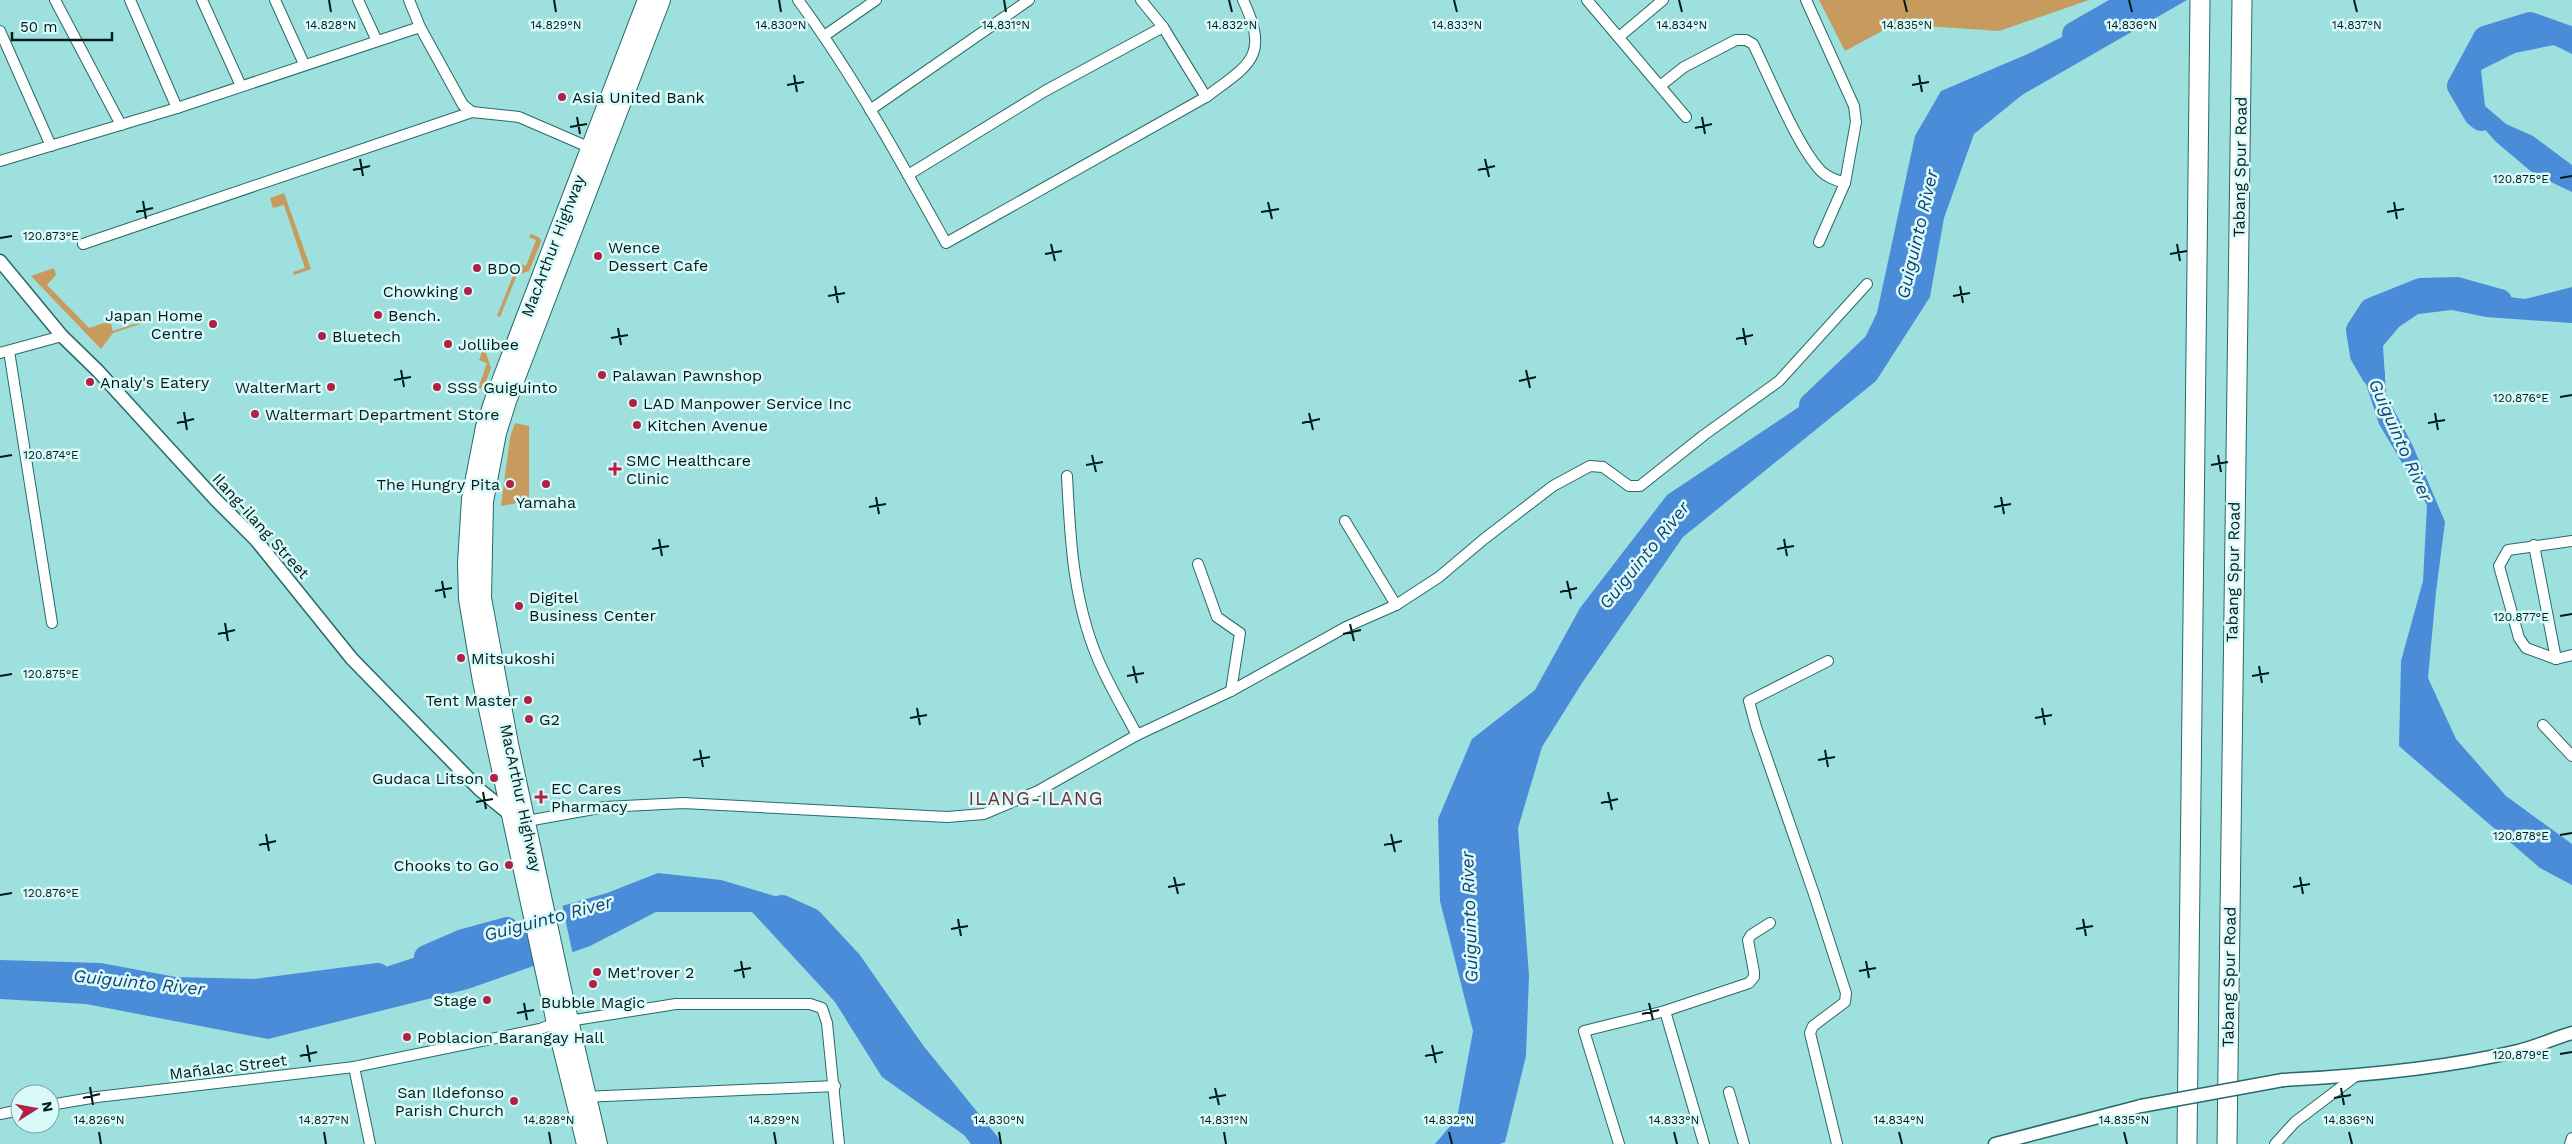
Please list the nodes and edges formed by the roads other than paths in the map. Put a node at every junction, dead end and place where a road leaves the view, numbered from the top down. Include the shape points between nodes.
1 (55, 0) edge
2 (130, 0) edge
3 (202, 0) edge
4 (275, 0) edge
5 (358, 0) edge
6 (409, 0) edge
7 (648, 0) edge
8 (661, 0) edge
9 (798, 0) edge
10 (876, 0) edge
11 (1029, 0) edge
12 (1141, 0) edge
13 (1243, 0) edge
14 (1587, 0) edge
15 (1663, 0) edge
16 (1806, 0) edge
17 (2200, 0) edge
18 (2242, 0) edge
19 (420, 27) junction
20 (1163, 27) junction
21 (0, 31) edge
22 (824, 36) junction
23 (1619, 37) junction
24 (377, 41) junction
25 (304, 64) junction
26 (242, 86) junction
27 (1660, 86) junction
28 (1206, 97) junction
29 (178, 108) junction
30 (870, 110) junction
31 (472, 112) junction
32 (1686, 116) dead end
33 (121, 125) junction
34 (51, 146) junction
35 (596, 150) junction
36 (0, 161) edge
37 (908, 175) junction
38 (1845, 183) junction
39 (1820, 242) dead end
40 (83, 244) dead end
41 (0, 261) edge
42 (1867, 284) dead end
43 (62, 336) junction
44 (5, 352) edge
45 (1067, 476) dead end
46 (1345, 520) dead end
47 (2572, 543) edge
48 (2534, 545) junction
49 (1198, 564) dead end
50 (1396, 605) junction
51 (52, 623) dead end
52 (2572, 655) edge
53 (2556, 659) junction
54 (1828, 661) dead end
55 (1231, 691) junction
56 (2543, 725) dead end
57 (1137, 735) junction
58 (2572, 756) edge
59 (520, 819) junction
60 (1770, 923) dead end
61 (1665, 1011) junction
62 (563, 1022) junction
63 (2571, 1031) edge
64 (354, 1067) junction
65 (2357, 1075) junction
66 (835, 1086) junction
67 (1729, 1092) dead end
68 (581, 1098) junction
69 (60, 1103) edge
70 (2572, 1138) edge
71 (370, 1144) edge
72 (586, 1144) edge
73 (598, 1144) edge
74 (839, 1144) edge
75 (1620, 1144) edge
76 (1704, 1144) edge
77 (1744, 1144) edge
78 (1837, 1144) edge
79 (1995, 1144) edge
80 (2187, 1144) edge
81 (2227, 1144) edge
82 (2275, 1144) edge
83 (2570, 1144) edge

1 - 33 street
2 - 29 street
3 - 26 street
4 - 25 street
5 - 24 street
6 - 19 street
7 - 35 highway, MacArthur Highway
8 - 35 highway, MacArthur Highway
9 - 22 street
10 - 22 street
11 - 30 street
12 - 20 street
13 - 28 street via 1256,33 1253,58 1244,69
14 - 23 street
15 - 23 street
16 - 38 street via 1854,106 1856,122
17 - 80 highway
18 - 81 highway, Tabang Spur Road
19 - 24 street
19 - 31 street via 463,105
20 - 28 street
20 - 37 street via 1045,91
21 - 34 street
22 - 30 street
23 - 27 street
24 - 25 street
25 - 26 street
26 - 29 street
27 - 32 street
27 - 38 street via 1684,67 1736,40 1746,40 1753,44 1801,141 1820,170
28 - 37 street via 946,243
29 - 33 street
30 - 37 street
31 - 35 street via 519,117
31 - 40 street
33 - 34 street
34 - 36 street
35 - 59 highway, MacArthur Highway via 507,400 484,500 482,598
38 - 39 street
41 - 43 street, Ilang-ilang Street
42 - 50 street via 1779,381 1640,486 1629,486 1602,467 1590,466 1553,486 1439,577
43 - 44 street
43 - 59 street, Ilang-ilang Street via 256,540 352,659 480,790
44 - 51 street
45 - 57 street via 1070,553 1079,602 1096,656
46 - 50 street
47 - 48 street
48 - 53 street
48 - 53 street via 2508,550 2499,566 2520,638 2526,648
49 - 55 street via 1217,617 1240,634
50 - 55 street via 1346,627
52 - 53 street
54 - 78 street via 1749,701 1846,993 1845,1002 1811,1029
55 - 57 street
56 - 58 street
57 - 59 street via 1038,791 973,816 683,803 605,807
59 - 62 highway, MacArthur Highway
60 - 61 street via 1748,940 1754,972 1749,983
61 - 75 street via 1584,1031
61 - 76 street
62 - 64 street, Mañalac Street
62 - 66 street, Mañalac Street via 676,1004 810,1004 822,1008
62 - 68 highway, MacArthur Highway
63 - 65 street via 2519,1051
64 - 69 street, Mañalac Street
64 - 71 street
65 - 79 street, bridge via 2283,1080 2141,1106
65 - 82 street via 2295,1122
66 - 68 street
66 - 74 street
67 - 77 street
68 - 72 highway, MacArthur Highway
68 - 73 highway, MacArthur Highway
70 - 83 street

